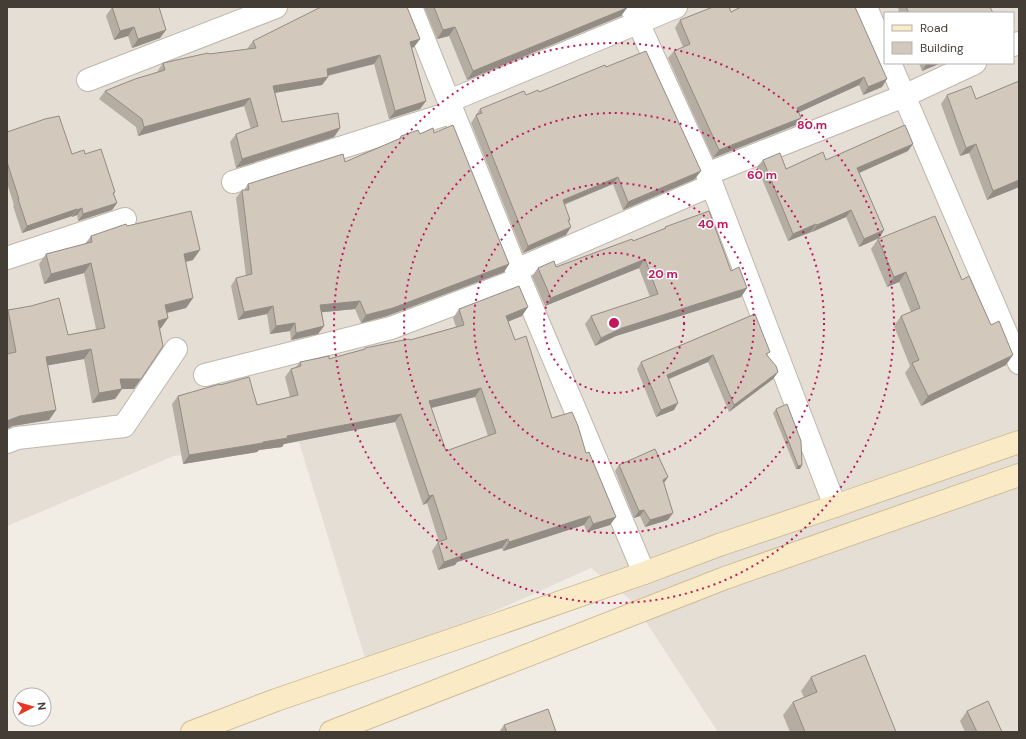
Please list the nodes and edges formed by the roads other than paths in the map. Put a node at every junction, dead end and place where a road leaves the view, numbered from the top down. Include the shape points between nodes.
1 (276, 7) edge
2 (411, 7) edge
3 (676, 7) edge
4 (866, 7) edge
5 (635, 15) edge
6 (884, 50) edge
7 (890, 64) edge
8 (973, 64) edge
9 (88, 80) dead end
10 (904, 96) junction
11 (451, 107) junction
12 (710, 179) junction
13 (233, 182) dead end
14 (125, 219) dead end
15 (7, 258) edge
16 (518, 274) junction
17 (176, 349) dead end
18 (1019, 363) edge
19 (205, 375) dead end
20 (7, 442) edge
21 (1019, 442) edge
22 (1019, 475) edge
23 (835, 506) junction
24 (644, 573) junction
25 (192, 732) edge
26 (331, 732) edge

1 - 9 street
2 - 11 street
3 - 5 street
4 - 6 street
5 - 11 street
5 - 12 street
7 - 10 street
8 - 10 street
10 - 12 street
10 - 18 street
11 - 13 street
11 - 16 street
12 - 16 street
12 - 23 street
14 - 15 street
16 - 19 street via 391,328
16 - 24 street
17 - 20 street via 124,426 18,438
21 - 23 main road
22 - 26 main road via 725,578
23 - 24 main road
24 - 25 main road

